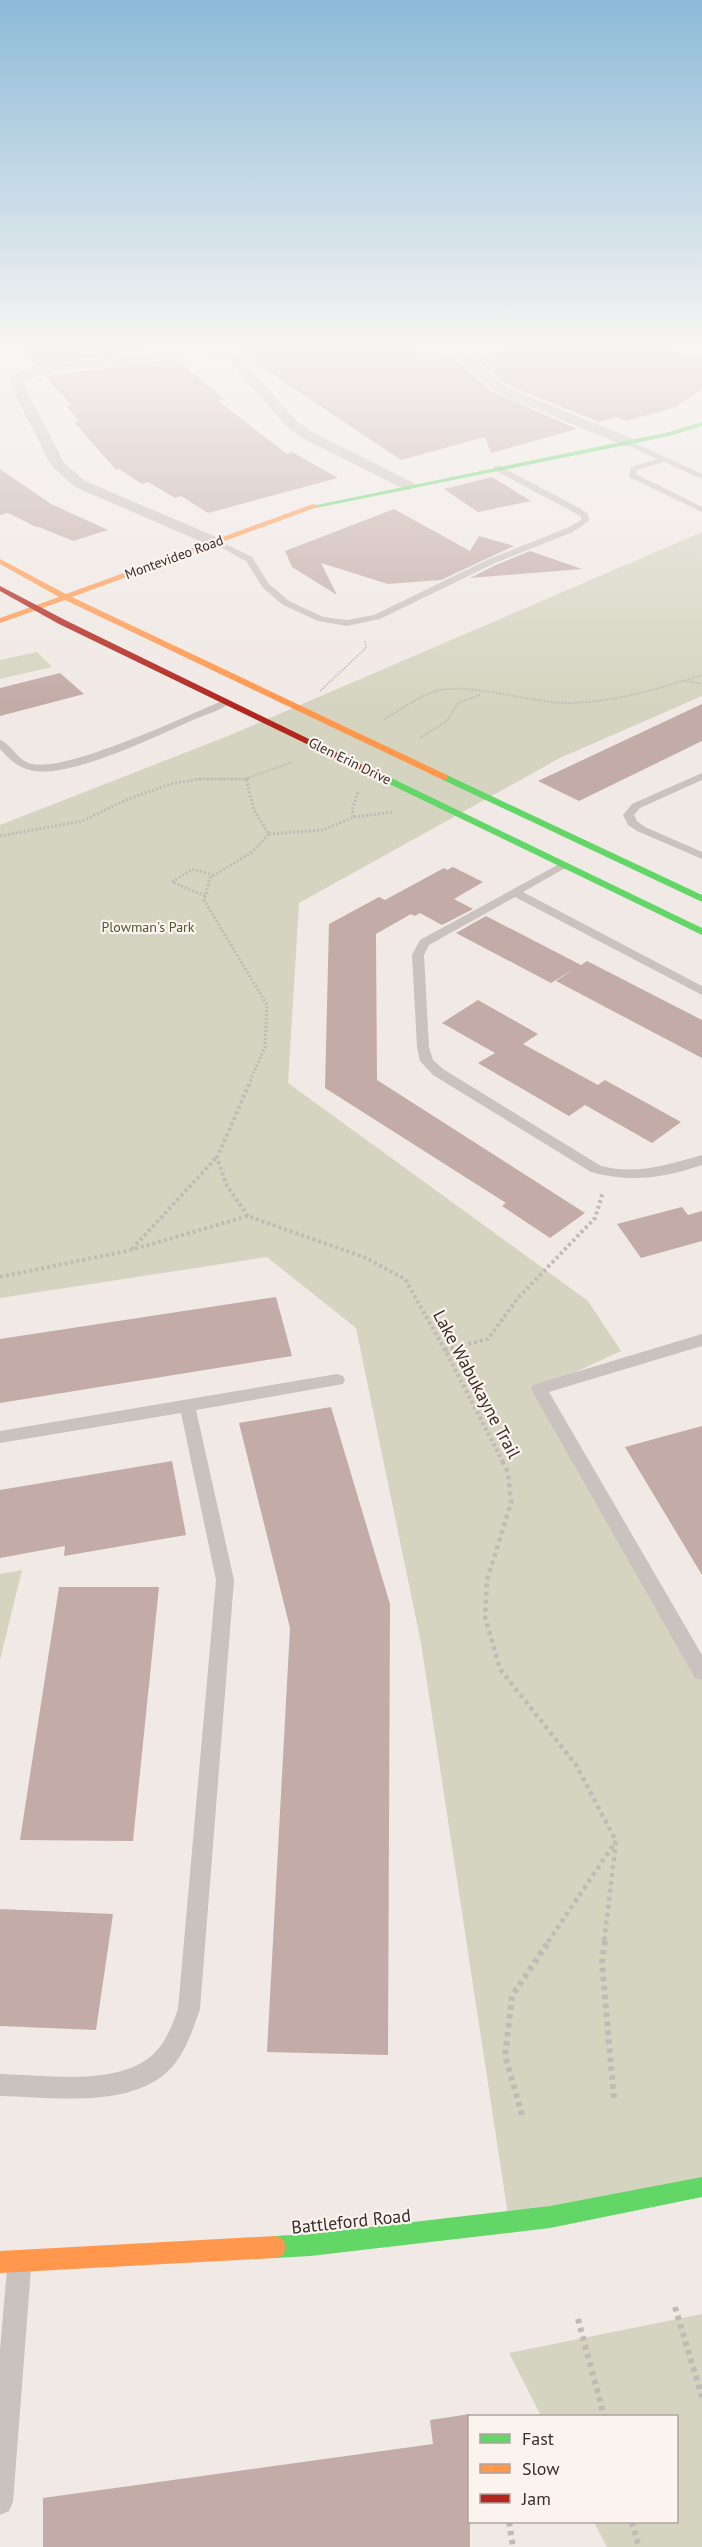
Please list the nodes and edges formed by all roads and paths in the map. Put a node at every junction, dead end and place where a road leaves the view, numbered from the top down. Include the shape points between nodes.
1 (63, 468) edge
2 (373, 468) edge
3 (497, 468) joint
4 (638, 468) edge
5 (683, 468) edge
6 (702, 477) edge
7 (410, 486) junction
8 (702, 510) edge
9 (215, 542) junction
10 (0, 561) edge
11 (0, 588) edge
12 (64, 597) junction
13 (35, 608) junction
14 (0, 621) edge
15 (358, 622) junction
16 (702, 675) edge
17 (683, 681) junction
18 (702, 684) edge
19 (482, 694) junction
20 (228, 702) junction
21 (304, 711) junction
22 (381, 720) dead end
23 (0, 743) edge
24 (393, 753) junction
25 (297, 759) dead end
26 (702, 776) edge
27 (246, 779) junction
28 (442, 806) junction
29 (269, 834) junction
30 (0, 836) edge
31 (702, 856) edge
32 (563, 865) junction
33 (214, 875) junction
34 (514, 892) junction
35 (205, 896) junction
36 (702, 899) edge
37 (702, 932) edge
38 (702, 991) edge
39 (217, 1158) junction
40 (702, 1160) edge
41 (609, 1173) junction
42 (248, 1216) junction
43 (131, 1250) junction
44 (0, 1277) edge
45 (702, 1340) edge
46 (445, 1350) junction
47 (337, 1380) dead end
48 (187, 1405) junction
49 (0, 1437) edge
50 (702, 1672) edge
51 (616, 1840) junction
52 (0, 2085) edge
53 (614, 2100) dead end
54 (522, 2115) dead end
55 (702, 2187) edge
56 (10, 2262) edge
57 (675, 2307) dead end
58 (578, 2319) dead end
59 (702, 2397) edge
60 (604, 2415) edge
61 (0, 2502) edge
62 (509, 2523) edge
63 (632, 2523) edge
64 (513, 2547) edge
65 (639, 2547) edge

1 - 9 street via 80,484
2 - 7 street
3 - 7 street, Montevideo Road
3 - 15 lane via 578,511 585,521
4 - 8 lane via 632,475
5 - 6 lane
7 - 9 street, Montevideo Road via 316,506
9 - 12 street, Montevideo Road
9 - 15 lane via 249,559 266,585 286,603 328,622
10 - 12 street, Glen Erin Drive
11 - 13 street, Glen Erin Drive
12 - 13 street, Montevideo Road
12 - 21 street, Glen Erin Drive
13 - 14 street, Montevideo Road
13 - 20 street, Glen Erin Drive
15 - 21 path via 366,648 326,684
16 - 17 path
17 - 18 path
17 - 19 path via 603,703 545,702
19 - 22 path via 441,690 423,695
19 - 24 path via 458,703 447,721
20 - 23 lane via 74,763 38,768 12,760
20 - 28 street, Glen Erin Drive
21 - 24 street, Glen Erin Drive
24 - 36 street, Glen Erin Drive
25 - 27 path
26 - 31 lane via 636,806 628,815 641,829
27 - 29 path via 254,810
27 - 30 path via 199,779 170,784 82,821
28 - 29 path via 354,817 323,830
28 - 32 street, Glen Erin Drive
29 - 33 path via 252,852
32 - 34 lane
32 - 37 street, Glen Erin Drive
33 - 35 path
33 - 35 path via 192,869 172,882
34 - 38 lane
34 - 41 lane via 431,937 420,949 423,1047 427,1060 438,1072 578,1160
35 - 39 path via 267,1005 265,1047
39 - 42 path via 227,1186
39 - 43 path
40 - 41 lane via 654,1174
41 - 46 path via 595,1218 518,1298 488,1339
42 - 43 path
42 - 46 path, Lake Wabukayne Trail via 364,1257 405,1279
43 - 44 path
45 - 50 lane via 539,1389
46 - 51 path, Lake Wabukayne Trail via 508,1472 511,1503 487,1580 485,1617 500,1670 576,1765
47 - 48 lane
48 - 49 lane
48 - 52 lane via 225,1580 189,2009 177,2042 158,2065 129,2081 99,2086
51 - 53 path via 602,1963
51 - 54 path via 512,1996 505,2056
55 - 56 street, Battleford Road via 550,2217 310,2245
56 - 61 lane
57 - 59 path
58 - 60 path
62 - 64 path
63 - 65 path

